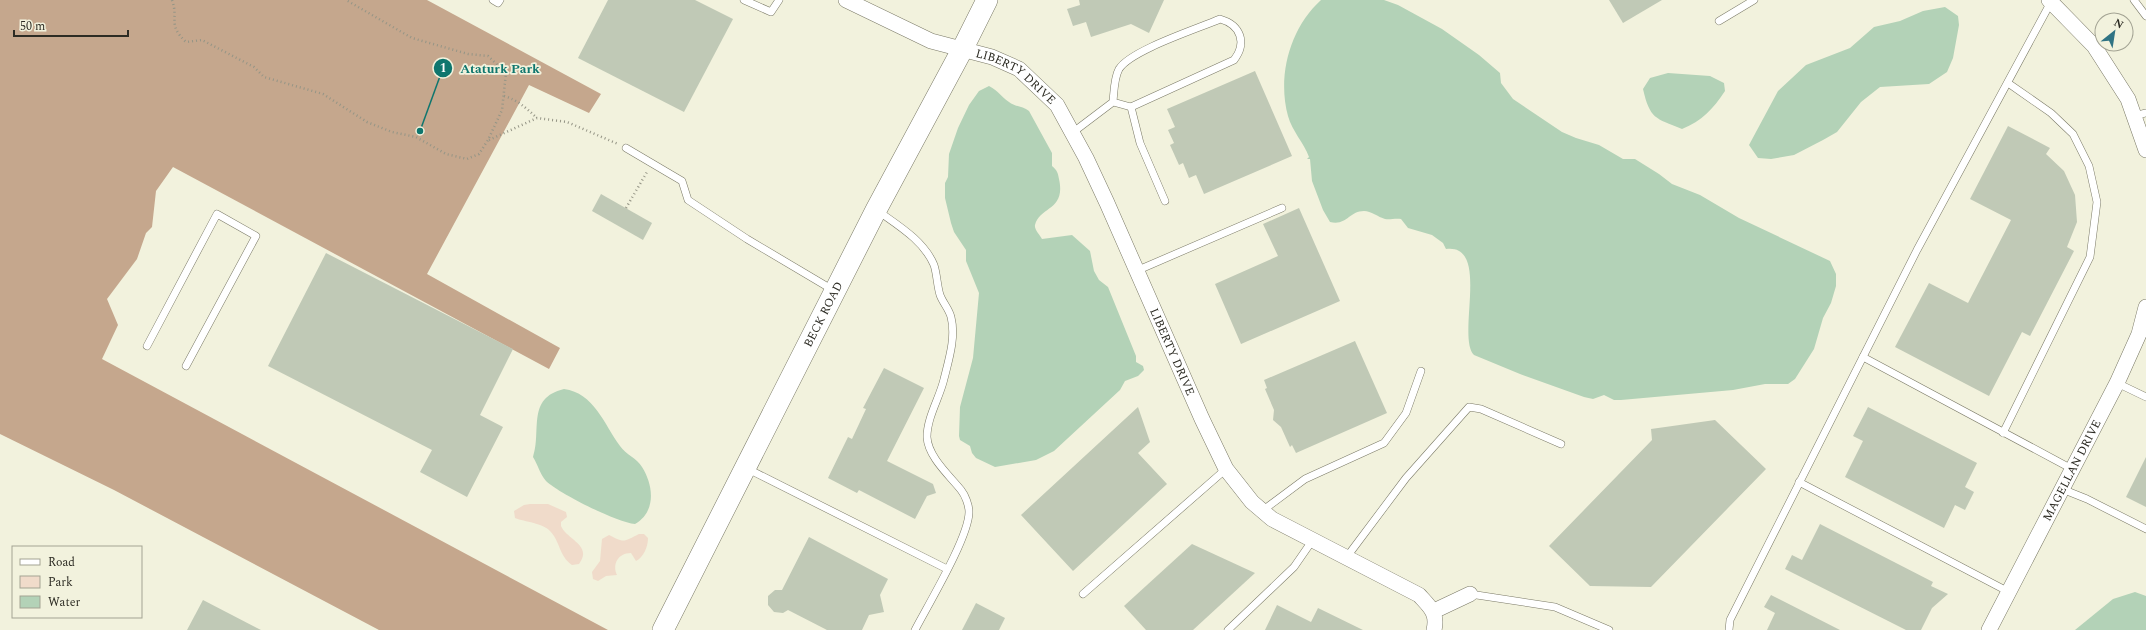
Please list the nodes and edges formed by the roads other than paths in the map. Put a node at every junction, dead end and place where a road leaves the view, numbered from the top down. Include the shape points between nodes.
1 (493, 0) edge
2 (500, 0) edge
3 (744, 0) edge
4 (779, 0) edge
5 (846, 0) edge
6 (987, 0) edge
7 (1754, 0) edge
8 (2134, 0) edge
9 (2054, 2) edge
10 (2146, 16) edge
11 (1719, 21) dead end
12 (962, 50) junction
13 (2008, 83) junction
14 (1113, 102) junction
15 (1132, 107) junction
16 (2140, 114) edge
17 (1072, 133) junction
18 (626, 148) road end
19 (2146, 150) edge
20 (1165, 200) dead end
21 (1282, 208) dead end
22 (876, 210) junction
23 (1136, 271) junction
24 (835, 291) junction
25 (2146, 307) edge
26 (2142, 336) edge
27 (146, 346) dead end
28 (1863, 357) junction
29 (186, 366) dead end
30 (1421, 371) dead end
31 (2117, 384) junction
32 (2146, 397) edge
33 (2003, 433) junction
34 (1561, 444) dead end
35 (744, 467) junction
36 (2072, 469) junction
37 (1226, 470) junction
38 (1799, 482) junction
39 (2062, 489) junction
40 (1262, 511) junction
41 (2146, 529) edge
42 (1312, 541) junction
43 (1346, 558) junction
44 (947, 569) junction
45 (2009, 592) junction
46 (1083, 594) dead end
47 (1470, 594) joint
48 (1434, 611) junction
49 (663, 630) edge
50 (915, 630) edge
51 (1228, 630) edge
52 (1434, 630) edge
53 (1609, 630) edge
54 (1729, 630) edge
55 (1989, 630) edge

1 - 2 lane via 498,3
3 - 4 lane via 771,12
5 - 12 street, LIBERTY DRIVE via 931,41
6 - 12 street, BECK ROAD
7 - 11 lane
8 - 10 lane
9 - 13 lane
9 - 16 street via 2094,46
12 - 17 street, LIBERTY DRIVE via 992,57 1019,69 1057,105
12 - 22 street, BECK ROAD
13 - 28 lane via 1917,250
13 - 33 lane via 2051,113 2073,134 2089,166 2097,202 2090,257
14 - 15 lane
14 - 15 lane via 1114,85 1119,69 1132,56 1220,19 1237,28 1240,52 1234,60
14 - 17 lane
15 - 20 lane via 1140,143
16 - 19 street
17 - 23 street, LIBERTY DRIVE via 1104,196
18 - 24 lane via 682,181 688,200 747,239
21 - 23 lane
22 - 24 street, BECK ROAD
22 - 44 lane via 908,232 926,251 934,266 943,303 950,314 954,332 943,386 930,420 927,437 941,467 965,496 969,512 964,532
23 - 37 street, LIBERTY DRIVE
24 - 35 street, BECK ROAD
25 - 26 street, MAGELLAN DRIVE
26 - 31 street, MAGELLAN DRIVE
27 - 29 lane via 217,214 256,236
28 - 33 lane
28 - 38 lane
30 - 40 lane via 1406,413 1384,443 1305,479
31 - 32 lane
31 - 36 street, MAGELLAN DRIVE
33 - 36 lane
34 - 43 lane via 1481,409 1469,407 1406,478
35 - 44 lane
35 - 49 street, BECK ROAD
36 - 39 street, MAGELLAN DRIVE
37 - 40 street, LIBERTY DRIVE
37 - 46 lane
38 - 45 lane
38 - 54 lane via 1730,620
39 - 41 lane via 2088,499
39 - 45 street, MAGELLAN DRIVE
40 - 42 street, LIBERTY DRIVE
42 - 43 street, LIBERTY DRIVE
42 - 51 lane via 1294,567
43 - 48 street, LIBERTY DRIVE via 1419,595
44 - 50 lane
45 - 55 street, MAGELLAN DRIVE
47 - 48 street
47 - 53 lane via 1555,607
48 - 52 street

